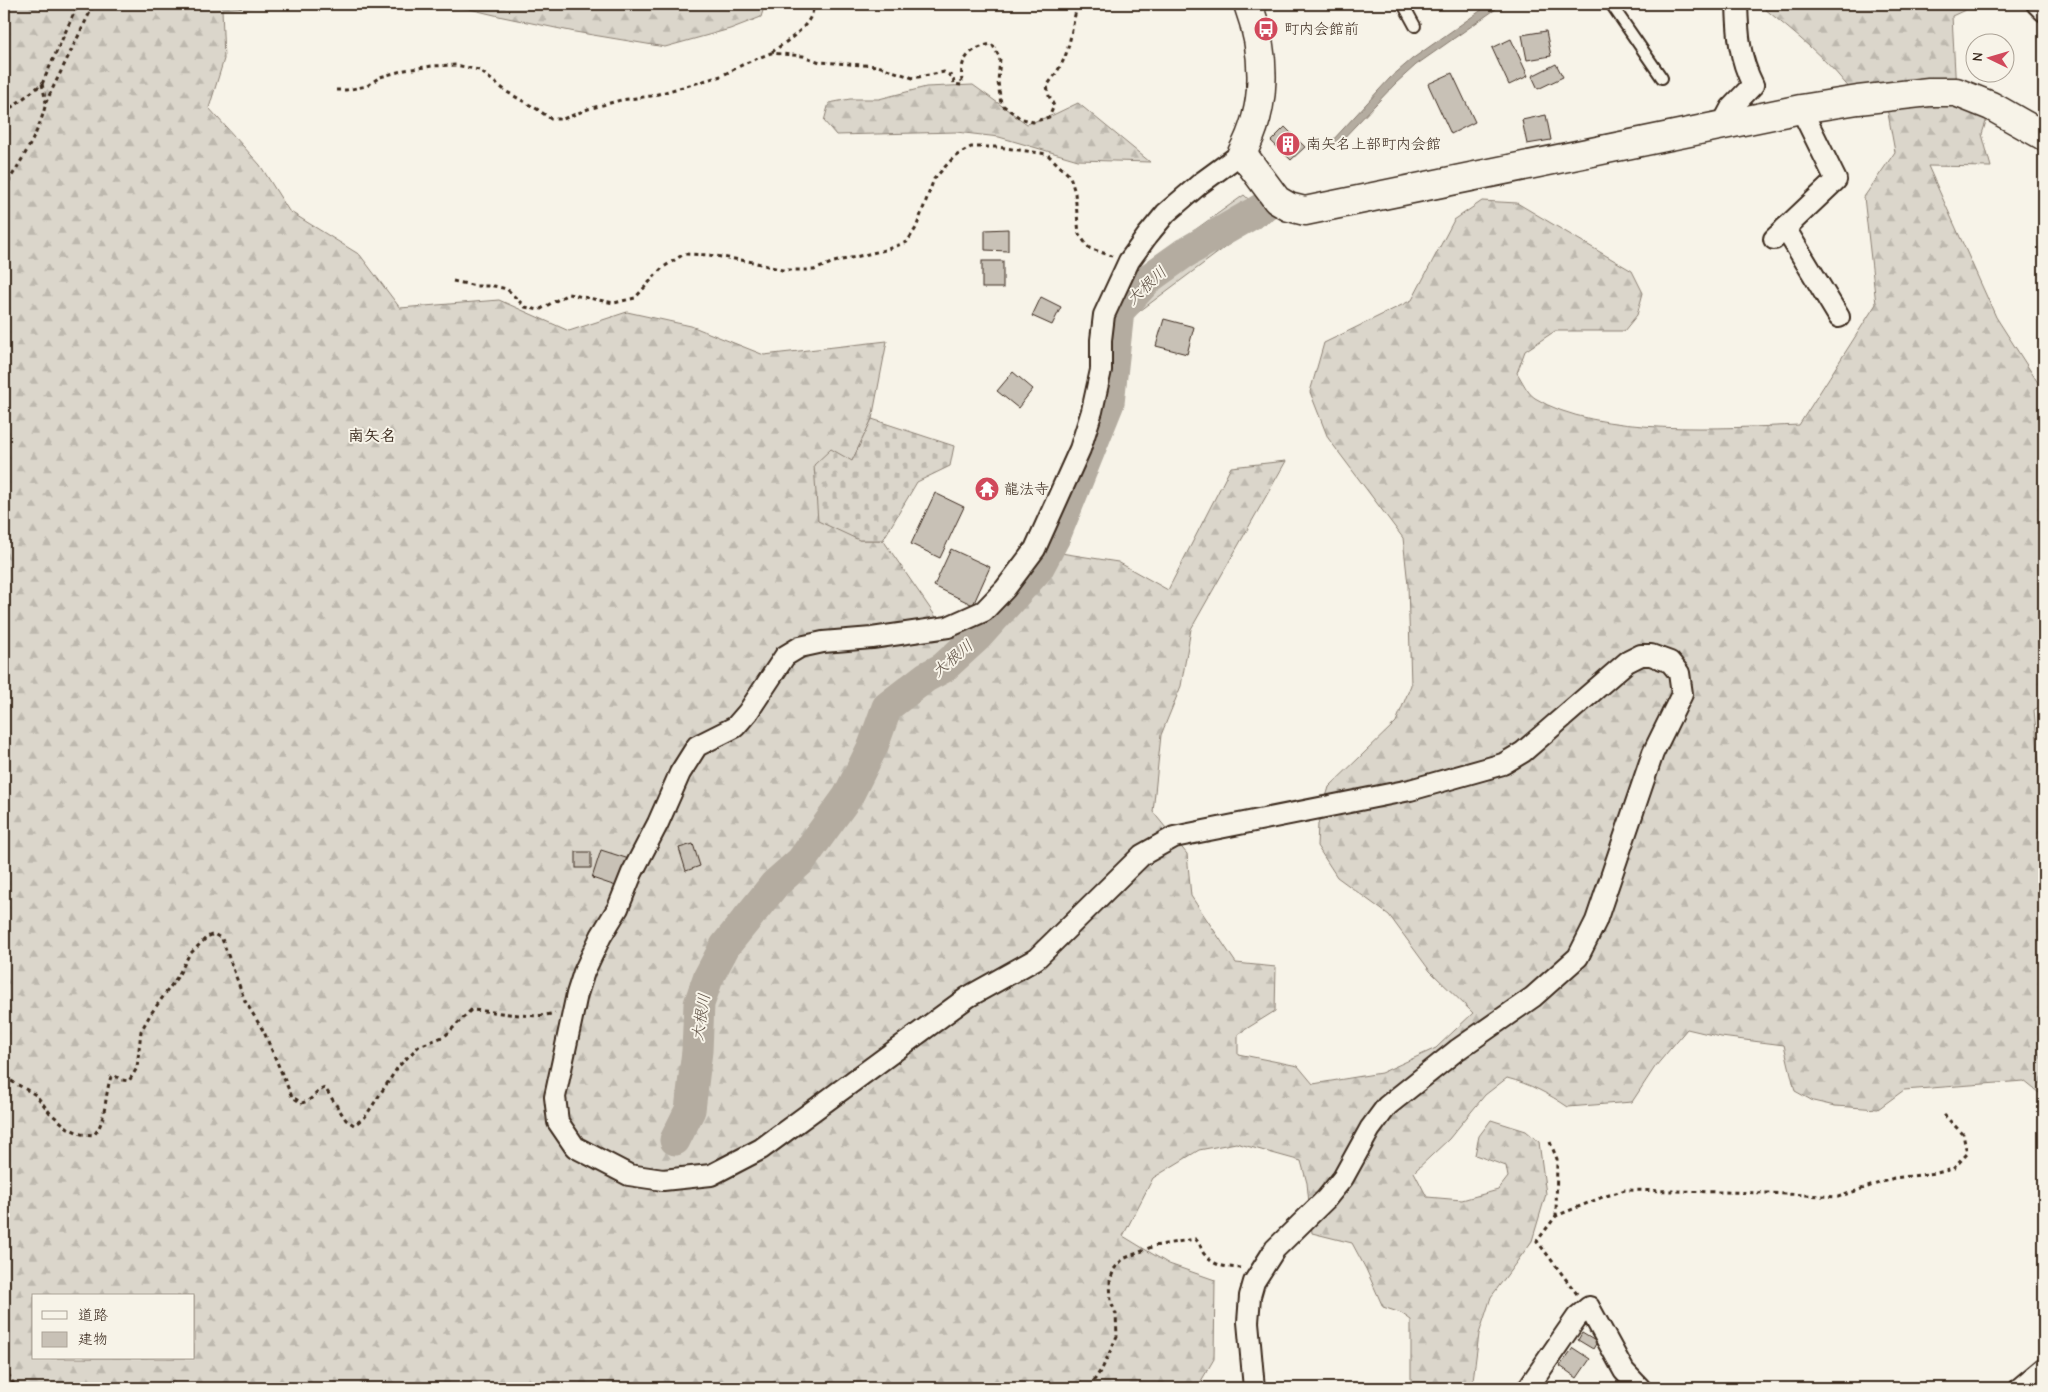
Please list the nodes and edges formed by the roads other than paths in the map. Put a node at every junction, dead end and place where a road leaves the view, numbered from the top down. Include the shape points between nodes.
1 (1248, 4) edge
2 (1403, 4) edge
3 (1611, 4) edge
4 (1737, 4) edge
5 (2037, 4) edge
6 (2044, 11) edge
7 (1415, 26) dead end
8 (1662, 78) dead end
9 (1801, 109) junction
10 (1722, 125) junction
11 (2044, 136) edge
12 (1242, 153) junction
13 (1839, 317) dead end
14 (2044, 1368) edge
15 (1254, 1388) edge
16 (1528, 1388) edge
17 (1640, 1388) edge
18 (2020, 1388) edge

1 - 12 street via 1262,57 1261,88 1251,138
2 - 7 lane
3 - 8 lane
4 - 10 street via 1738,44 1753,85 1731,108
5 - 6 street
9 - 10 street
9 - 11 street via 1929,92 1956,92 1991,106
9 - 13 street via 1836,180 1780,234
10 - 12 street via 1305,211 1276,200
12 - 15 street via 1166,213 1129,261 1104,315 1101,370 1080,449 1035,549 1005,589 984,611 948,627 800,646 785,656 735,727 697,746 632,873 618,908 601,936 577,994 555,1097 558,1122 575,1147 629,1175 663,1180 711,1175 761,1148 968,997 1036,959 1142,855 1174,837 1410,790 1504,764 1523,752 1627,662 1641,655 1670,662 1679,673 1682,694 1652,753 1596,921 1578,957 1533,997 1457,1050 1387,1106 1370,1129 1343,1178 1275,1249 1254,1282 1250,1296 1248,1322
14 - 18 street
16 - 17 street via 1577,1317 1589,1308 1624,1371

